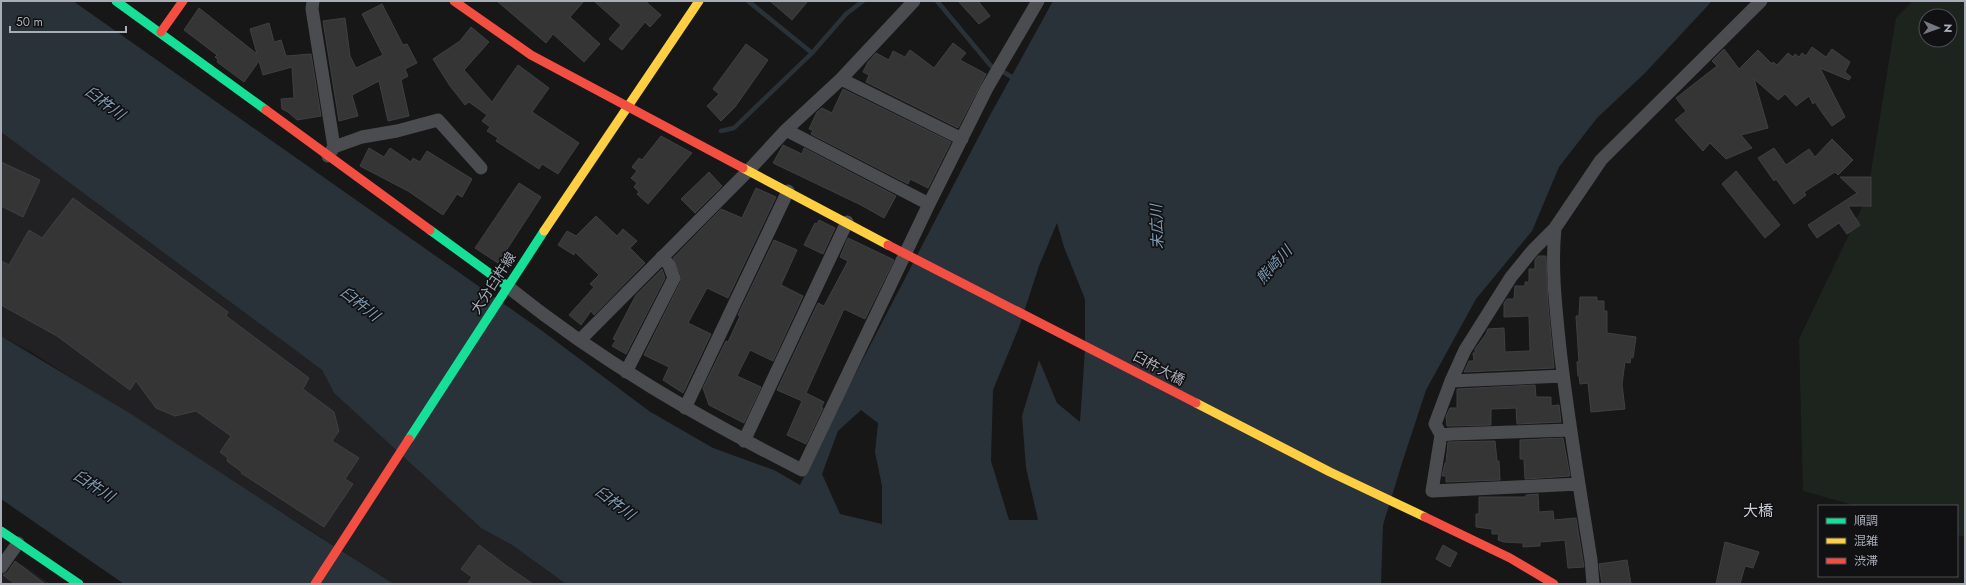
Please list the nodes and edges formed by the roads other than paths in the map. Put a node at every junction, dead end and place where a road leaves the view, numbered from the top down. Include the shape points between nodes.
1 (116, 1) edge
2 (183, 1) edge
3 (313, 1) edge
4 (454, 1) edge
5 (699, 1) edge
6 (914, 1) edge
7 (1038, 1) edge
8 (1761, 1) edge
9 (161, 32) junction
10 (841, 79) junction
11 (627, 105) junction
12 (786, 130) junction
13 (962, 139) junction
14 (331, 151) junction
15 (480, 168) dead end
16 (749, 170) junction
17 (788, 191) junction
18 (929, 204) junction
19 (847, 222) junction
20 (1555, 228) junction
21 (662, 257) junction
22 (505, 290) junction
23 (580, 340) junction
24 (626, 372) junction
25 (1563, 376) junction
26 (1451, 380) junction
27 (685, 408) junction
28 (1571, 430) junction
29 (1441, 435) junction
30 (744, 441) junction
31 (1579, 484) junction
32 (1, 531) edge
33 (18, 543) junction
34 (1, 567) edge
35 (79, 584) edge
36 (315, 584) edge
37 (1554, 584) edge
38 (1593, 584) edge

1 - 9 street
2 - 9 street
3 - 14 street
4 - 11 street, 臼杵大橋 via 531,55
5 - 11 street, 大分臼杵線
6 - 10 street
7 - 13 street via 987,88
8 - 20 street via 1601,160
9 - 14 street
10 - 12 street
10 - 13 street
11 - 16 street, 臼杵大橋
11 - 22 street, 大分臼杵線
12 - 16 street
12 - 18 street
13 - 18 street
14 - 15 street via 362,137 438,120
14 - 22 street
16 - 17 street, 臼杵大橋
16 - 21 street
17 - 19 street, 臼杵大橋
17 - 27 street
18 - 30 street via 802,470
19 - 30 street
19 - 37 street, 臼杵大橋 via 1330,472 1510,558
20 - 25 street via 1555,302
20 - 26 street via 1511,277 1465,350
21 - 23 street
21 - 24 street via 669,265 674,278
22 - 23 street
22 - 36 street, 大分臼杵線
23 - 24 street
24 - 27 street
25 - 26 street
25 - 28 street
26 - 29 street via 1435,424
27 - 30 street
28 - 29 street
28 - 31 street
29 - 31 street via 1432,491
31 - 38 street
32 - 33 street
33 - 34 street
33 - 35 street

